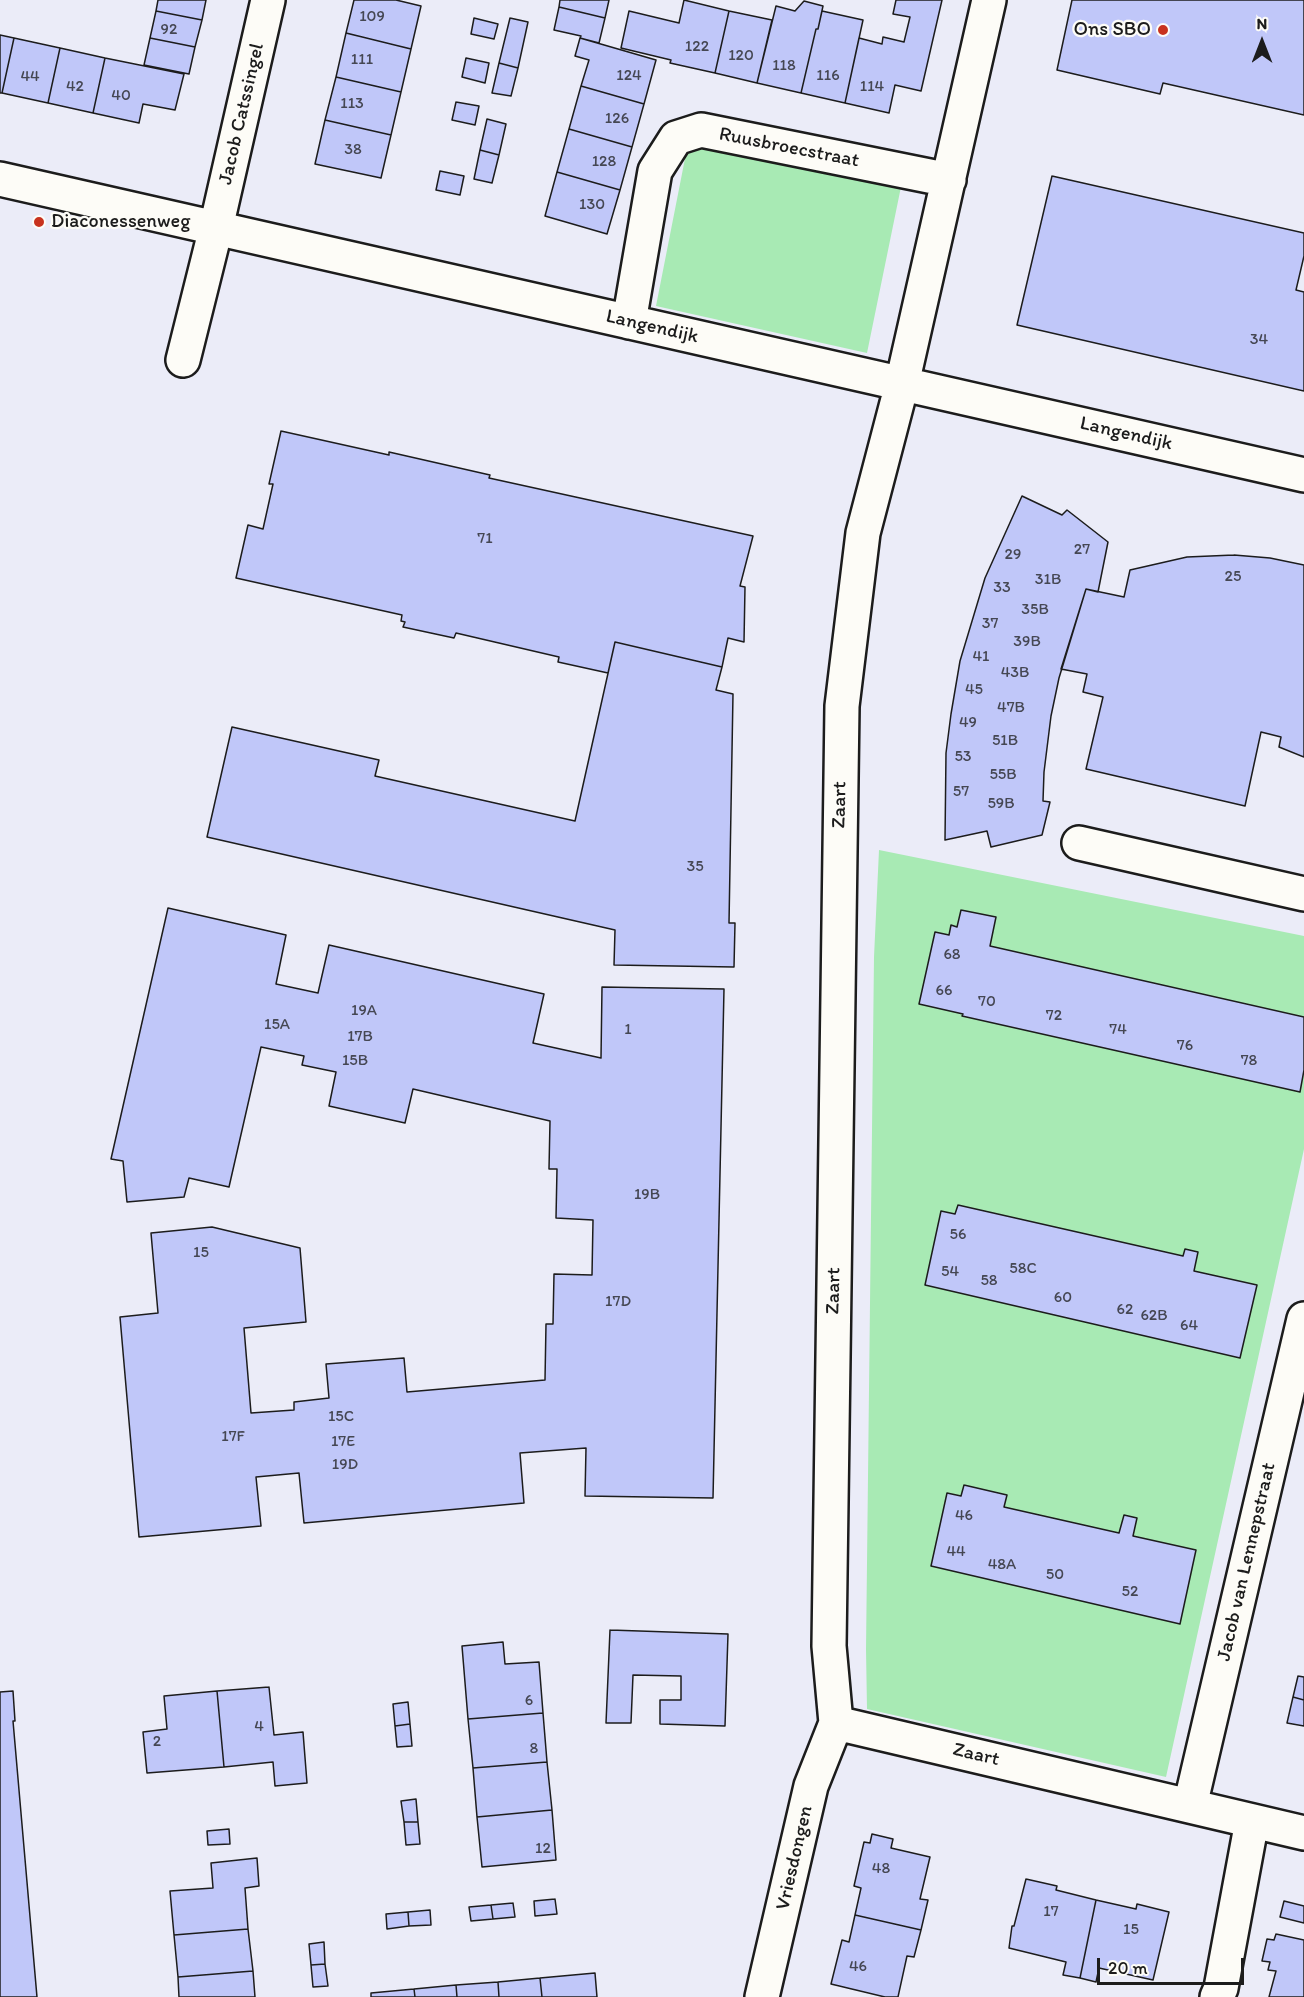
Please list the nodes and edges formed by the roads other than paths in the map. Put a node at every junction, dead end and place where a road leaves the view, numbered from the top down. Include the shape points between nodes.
1 (268, 0) edge
2 (989, 0) edge
3 (0, 179) edge
4 (949, 180) junction
5 (216, 228) junction
6 (629, 321) junction
7 (183, 360) dead end
8 (902, 384) junction
9 (1304, 475) edge
10 (1079, 843) dead end
11 (1304, 894) edge
12 (1304, 1319) edge
13 (836, 1723) junction
14 (1190, 1806) junction
15 (1252, 1821) junction
16 (1304, 1833) edge
17 (762, 1997) edge
18 (1217, 1997) edge

1 - 5 street, Jacob Catssingel
2 - 4 street
3 - 5 street, Langendijk
4 - 6 street, Ruusbroecstraat via 701,130 676,138 655,171
4 - 8 street
5 - 6 street, Langendijk
5 - 7 street, Jacob Catssingel
6 - 8 street, Langendijk
8 - 9 street, Langendijk
8 - 13 street, Zaart via 864,534 842,706 829,1646
10 - 11 street
12 - 14 street, Jacob van Lennepstraat
13 - 14 street, Zaart
13 - 17 street, Vriesdongen via 812,1786
14 - 15 street, Zaart
15 - 16 street, Zaart
15 - 18 street

